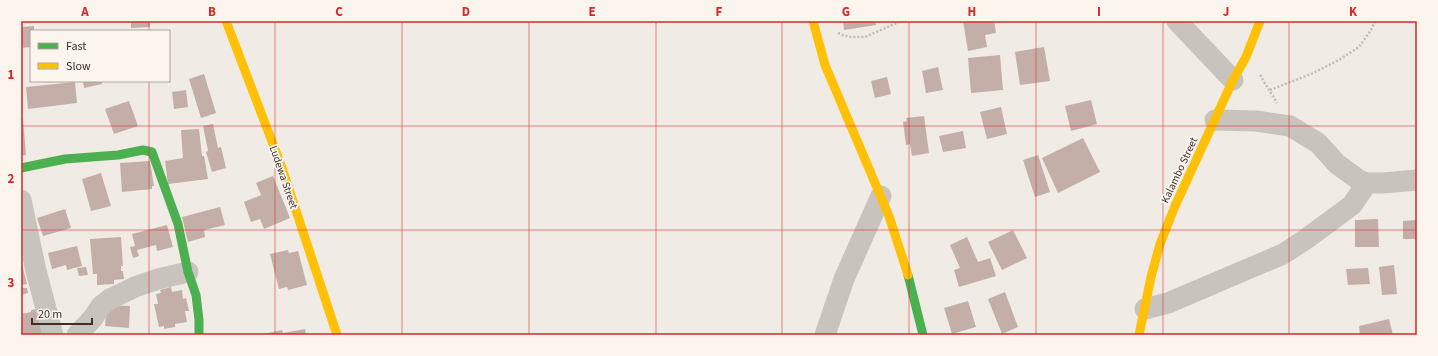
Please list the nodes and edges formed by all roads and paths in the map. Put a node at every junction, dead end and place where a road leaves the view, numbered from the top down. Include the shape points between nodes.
1 (226, 21) edge
2 (813, 21) edge
3 (901, 21) edge
4 (1177, 21) edge
5 (1260, 21) edge
6 (1375, 21) edge
7 (837, 32) dead end
8 (1246, 57) junction
9 (1233, 80) junction
10 (1270, 90) junction
11 (1215, 120) junction
12 (1290, 126) junction
13 (21, 168) edge
14 (1417, 180) edge
15 (1368, 182) junction
16 (881, 196) junction
17 (21, 200) edge
18 (188, 272) junction
19 (1145, 309) junction
20 (53, 335) edge
21 (78, 335) edge
22 (200, 335) edge
23 (337, 335) edge
24 (825, 335) edge
25 (923, 335) edge
26 (1139, 335) edge

1 - 23 street, Ludewa Street via 281,165
2 - 16 street via 825,65
3 - 7 path via 865,37 850,38
4 - 9 street
5 - 8 street, Kalambo Street
6 - 10 path via 1359,47 1311,74
8 - 9 street, Kalambo Street
8 - 10 path
9 - 11 street, Kalambo Street
10 - 12 path
11 - 12 street via 1256,121
11 - 19 street, Kalambo Street via 1160,244
12 - 15 street via 1318,143 1337,164 1359,180
13 - 18 street via 65,159 150,151 178,224
14 - 15 street
15 - 19 street via 1352,205 1283,254 1168,303
16 - 24 street via 844,279
16 - 25 street via 907,271
17 - 20 street
18 - 21 street via 158,279 110,299 101,306
18 - 22 street via 196,295
19 - 26 street, Kalambo Street

